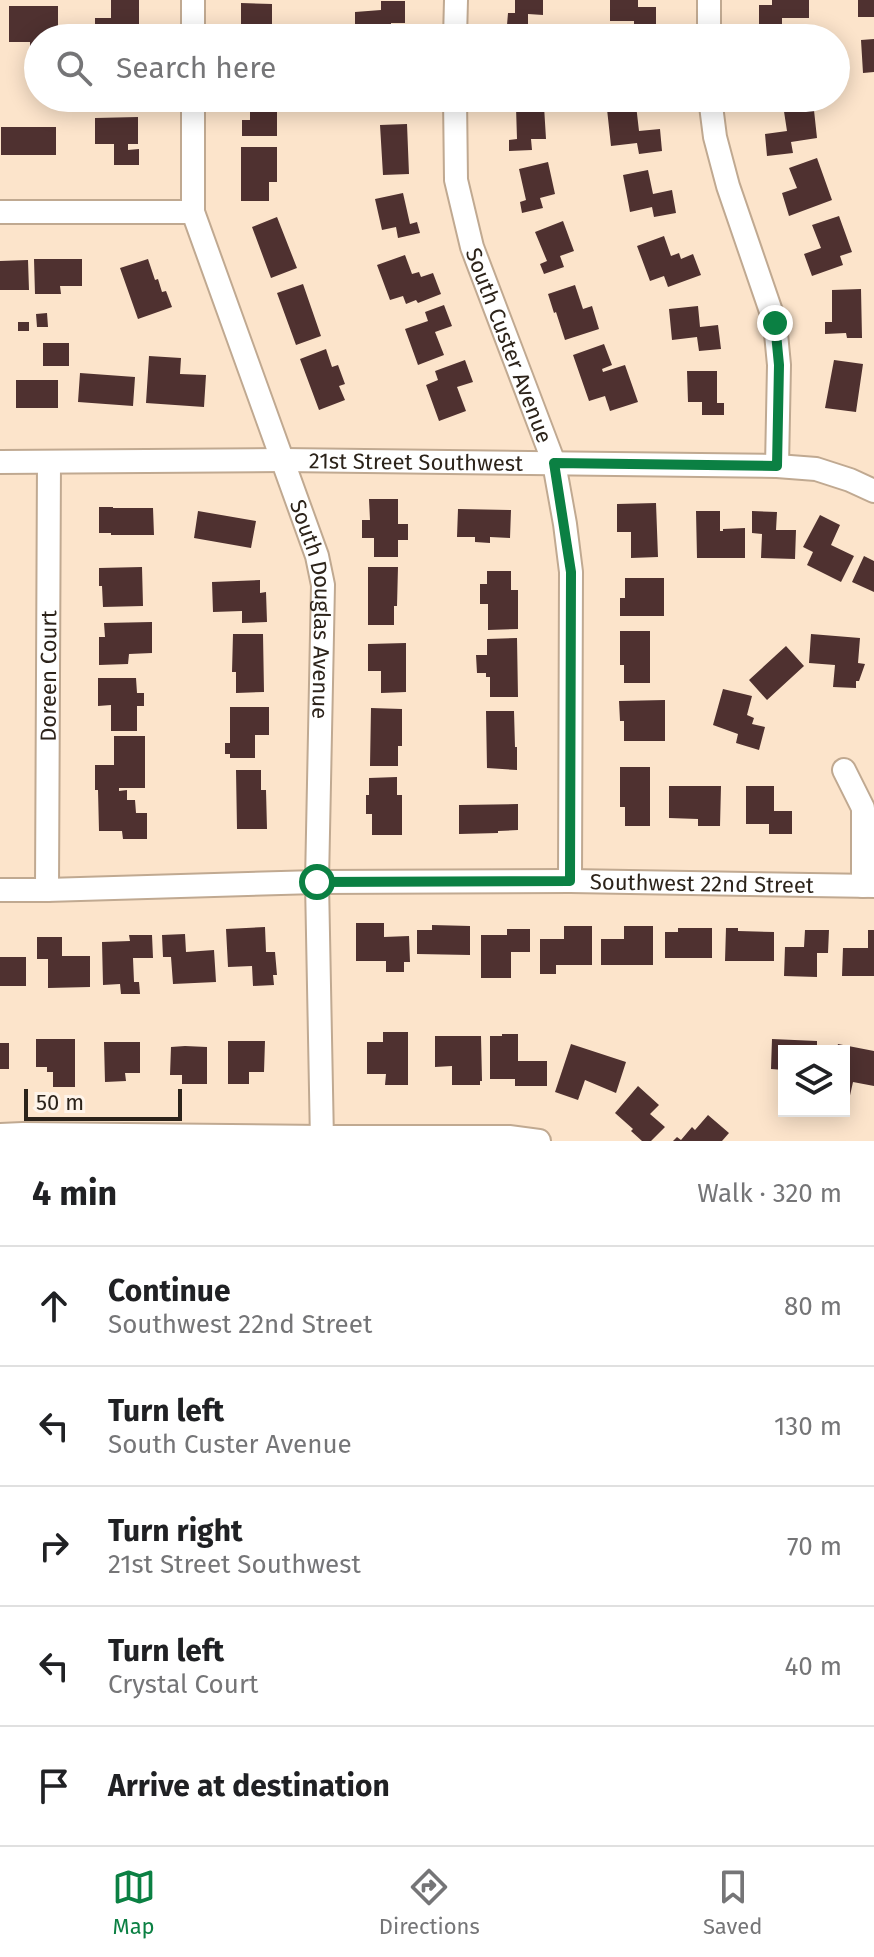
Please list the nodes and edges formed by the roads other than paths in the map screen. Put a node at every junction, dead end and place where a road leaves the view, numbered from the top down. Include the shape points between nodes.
1 (193, 0) edge
2 (456, 0) edge
3 (709, 0) edge
4 (193, 24) edge
5 (455, 24) edge
6 (709, 24) edge
7 (193, 112) edge
8 (455, 112) edge
9 (712, 112) edge
10 (0, 212) edge
11 (193, 212) junction
12 (283, 460) junction
13 (0, 462) edge
14 (49, 462) junction
15 (554, 463) junction
16 (777, 466) junction
17 (874, 491) edge
18 (844, 770) dead end
19 (570, 881) junction
20 (317, 882) junction
21 (868, 886) edge
22 (0, 890) edge
23 (47, 890) junction
24 (0, 1135) edge
25 (68, 1138) edge
26 (322, 1139) edge
27 (539, 1141) edge

1 - 4 street
2 - 5 street
3 - 6 street
7 - 11 street, South Douglas Avenue
8 - 15 street, South Custer Avenue via 456,180 472,247
9 - 16 street via 728,186 775,323
10 - 11 street
11 - 12 street, South Douglas Avenue
12 - 14 street, 21st Street Southwest
12 - 15 street, 21st Street Southwest
12 - 20 street, South Douglas Avenue via 323,585
13 - 14 street, 21st Street Southwest
14 - 23 street, Doreen Court
15 - 16 street, 21st Street Southwest
15 - 19 street, South Custer Avenue via 571,572
16 - 17 street, 21st Street Southwest via 816,469
18 - 21 street via 863,808
19 - 20 street, Southwest 22nd Street
19 - 21 street, Southwest 22nd Street
20 - 23 street, Southwest 22nd Street
20 - 26 street, South Douglas Avenue
22 - 23 street, Southwest 22nd Street
24 - 25 street
25 - 26 street
26 - 27 street

